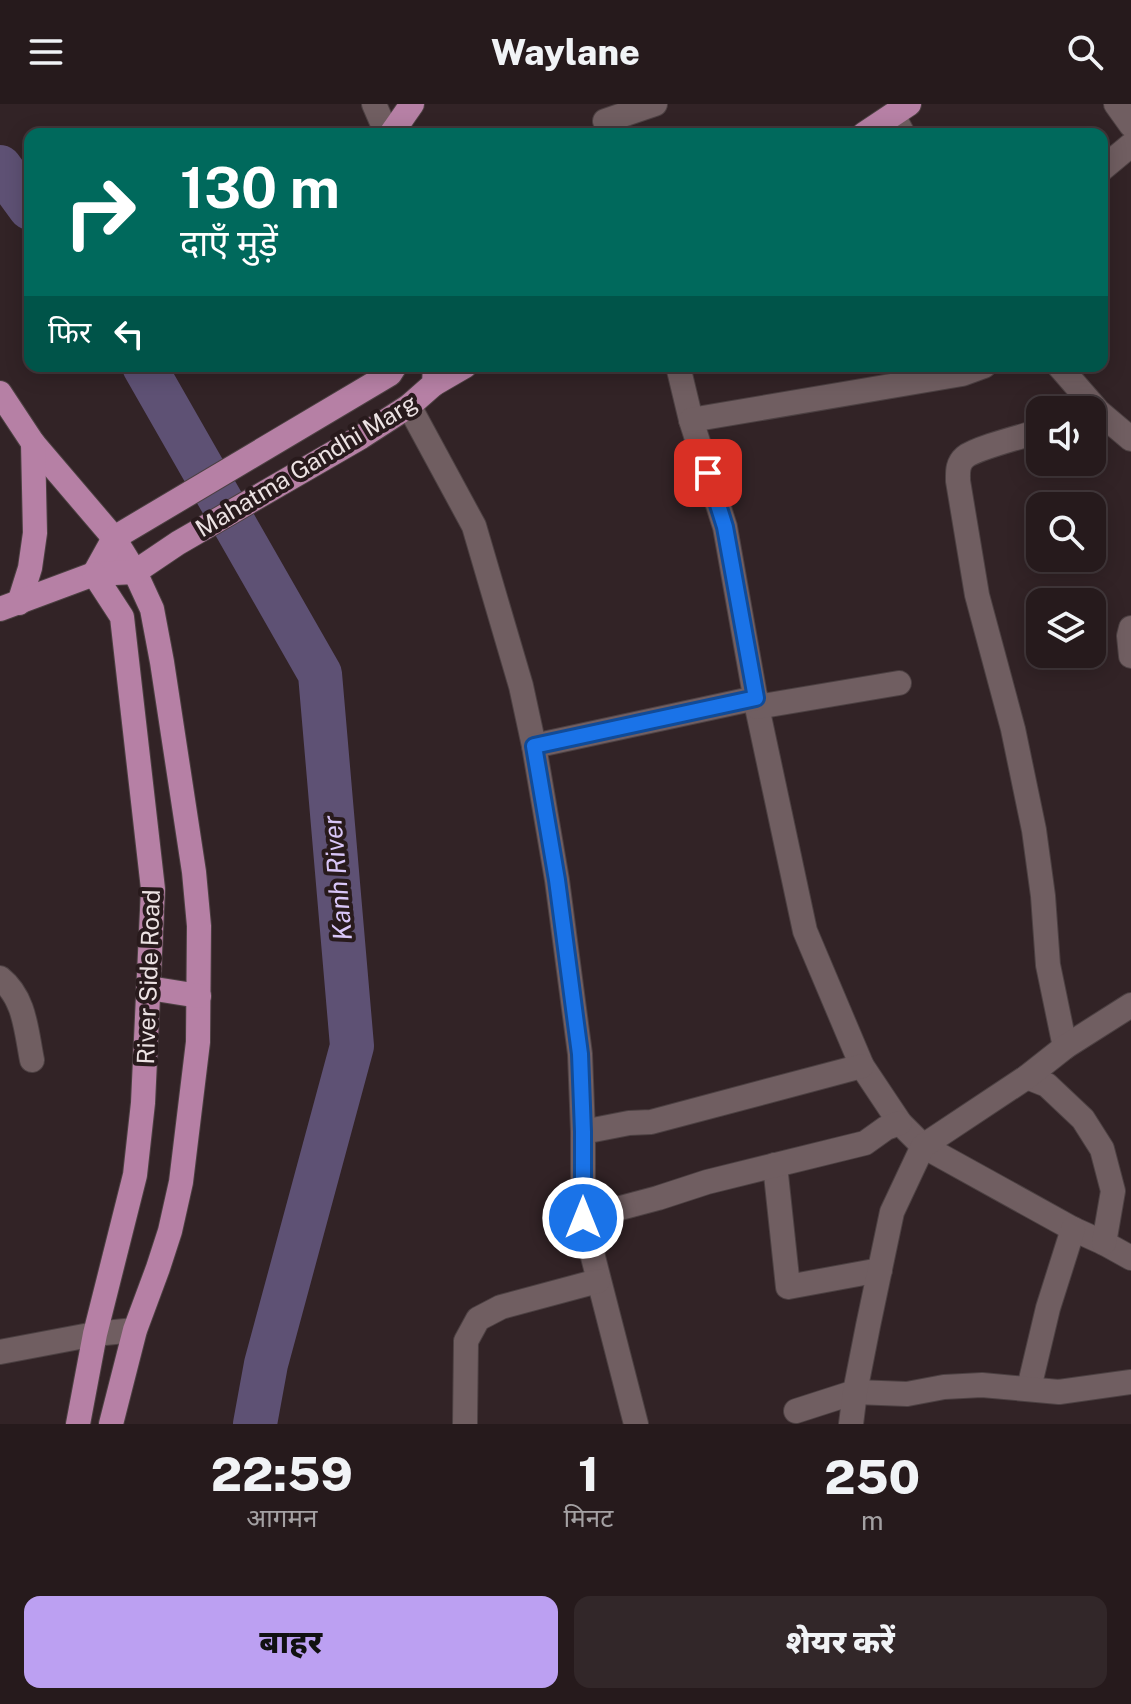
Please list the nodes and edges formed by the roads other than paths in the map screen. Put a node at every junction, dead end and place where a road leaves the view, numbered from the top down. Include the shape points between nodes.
1 (374, 104) edge
2 (412, 104) edge
3 (655, 104) edge
4 (1116, 104) edge
5 (901, 118) edge
6 (605, 121) dead end
7 (1131, 125) edge
8 (386, 128) edge
9 (394, 128) edge
10 (878, 128) edge
11 (1131, 145) edge
12 (1108, 164) edge
13 (391, 372) edge
14 (679, 372) edge
15 (968, 372) edge
16 (1064, 372) edge
17 (434, 375) edge
18 (0, 393) edge
19 (1083, 396) edge
20 (409, 406) junction
21 (691, 420) junction
22 (1106, 420) edge
23 (1026, 435) edge
24 (1131, 439) edge
25 (33, 443) junction
26 (114, 538) junction
27 (135, 572) junction
28 (94, 574) junction
29 (9, 606) edge
30 (1131, 628) edge
31 (1131, 656) edge
32 (899, 683) dead end
33 (756, 702) junction
34 (534, 746) junction
35 (0, 978) edge
36 (149, 988) junction
37 (199, 996) junction
38 (1131, 1005) edge
39 (1065, 1047) junction
40 (32, 1060) dead end
41 (862, 1066) junction
42 (1027, 1077) junction
43 (900, 1123) junction
44 (583, 1132) junction
45 (923, 1146) junction
46 (775, 1165) junction
47 (1122, 1191) edge
48 (583, 1218) junction
49 (1073, 1229) junction
50 (1104, 1243) junction
51 (1131, 1258) edge
52 (880, 1270) junction
53 (598, 1281) junction
54 (135, 1330) junction
55 (95, 1334) junction
56 (0, 1352) edge
57 (1131, 1382) edge
58 (1029, 1388) junction
59 (855, 1392) junction
60 (796, 1411) dead end
61 (78, 1424) edge
62 (111, 1424) edge
63 (465, 1424) edge
64 (636, 1424) edge
65 (851, 1424) edge

1 - 8 street
2 - 9 main road
3 - 6 street
4 - 7 street
5 - 10 main road
11 - 12 street
13 - 26 main road
14 - 21 street
15 - 21 street
16 - 19 street
17 - 20 main road, Mahatma Gandhi Marg
18 - 25 main road
20 - 27 main road, Mahatma Gandhi Marg
20 - 34 street via 474,526
21 - 33 street via 725,527
22 - 24 street
23 - 39 street via 964,458 958,481 977,595 1034,830 1048,965
25 - 26 main road
25 - 29 main road via 35,533 30,568
26 - 27 main road, River Side Road
26 - 28 main road
27 - 28 main road
27 - 37 main road, River Side Road via 152,609 194,872
28 - 29 main road
28 - 36 main road, River Side Road via 122,617 153,889
30 - 31 street
32 - 33 street
33 - 34 street
33 - 41 street via 805,931
34 - 44 street via 580,1054
35 - 40 street via 22,1009
36 - 37 main road
36 - 55 main road, River Side Road via 135,1175
37 - 54 main road, River Side Road via 181,1182
38 - 39 street
39 - 42 street
41 - 43 street
41 - 44 street via 651,1122
42 - 45 street
42 - 47 street via 1047,1085 1083,1119
43 - 45 street
43 - 46 street via 865,1143
44 - 48 street
45 - 49 street
45 - 52 street via 892,1212
46 - 48 street
46 - 52 street via 788,1287
47 - 50 street
48 - 53 street
49 - 50 street
49 - 58 street
50 - 51 street
52 - 59 street
53 - 63 street via 501,1307 478,1319 466,1341
53 - 64 street
54 - 55 street
54 - 62 main road, River Side Road
55 - 56 street
55 - 61 main road, River Side Road
57 - 58 street via 1059,1392
58 - 59 street
59 - 60 street
59 - 65 street

